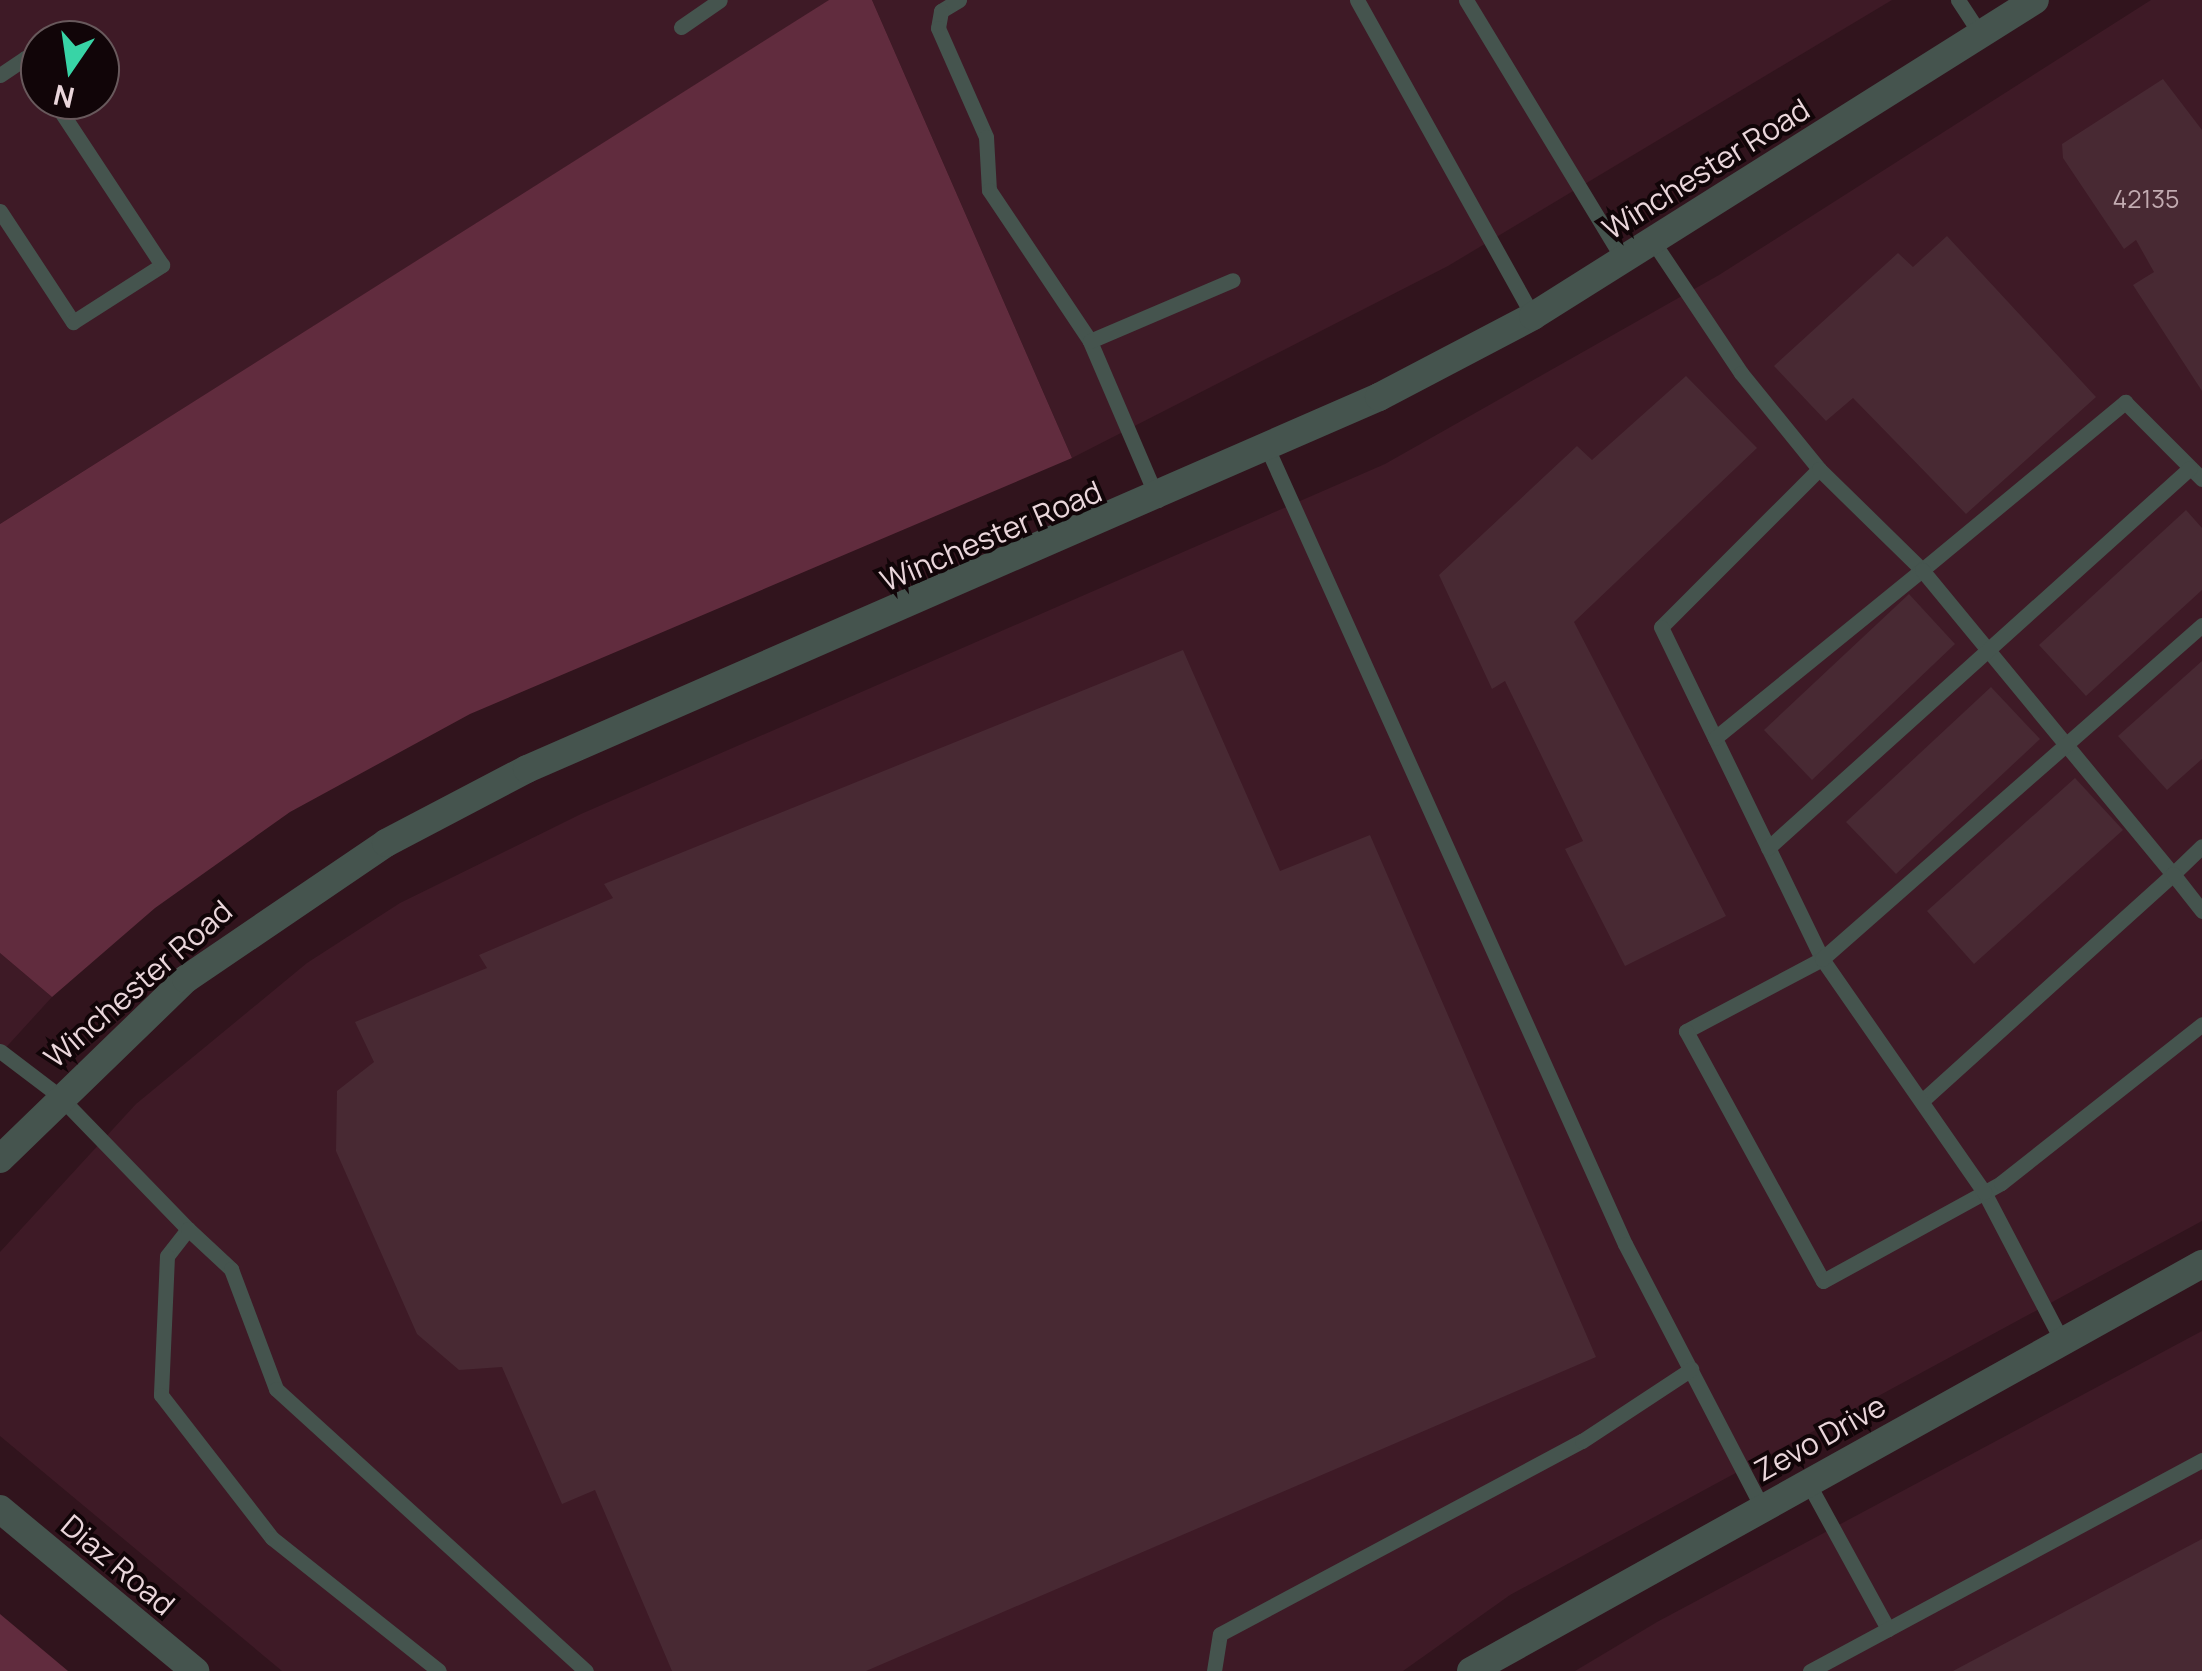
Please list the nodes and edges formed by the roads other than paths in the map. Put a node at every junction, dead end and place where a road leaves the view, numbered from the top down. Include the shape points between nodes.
1 (720, 0) edge
2 (959, 0) edge
3 (1357, 0) edge
4 (1466, 0) edge
5 (1958, 0) edge
6 (2035, 0) edge
7 (681, 27) dead end
8 (1981, 35) junction
9 (65, 120) edge
10 (0, 211) edge
11 (1652, 240) junction
12 (1623, 259) junction
13 (1233, 280) dead end
14 (1533, 316) junction
15 (1090, 340) junction
16 (1269, 452) junction
17 (1819, 468) junction
18 (2196, 474) edge
19 (1158, 500) junction
20 (1922, 570) junction
21 (2202, 625) edge
22 (1991, 652) junction
23 (1715, 738) junction
24 (2070, 749) junction
25 (2202, 846) edge
26 (1768, 848) junction
27 (2174, 874) junction
28 (2202, 911) edge
29 (1822, 959) junction
30 (2202, 1024) edge
31 (0, 1052) edge
32 (58, 1095) junction
33 (1923, 1100) junction
34 (0, 1159) edge
35 (1984, 1192) junction
36 (188, 1229) junction
37 (2202, 1264) edge
38 (2062, 1341) junction
39 (1690, 1370) junction
40 (2202, 1460) edge
41 (1807, 1481) junction
42 (1762, 1507) junction
43 (0, 1509) edge
44 (1888, 1629) junction
45 (195, 1671) edge
46 (439, 1671) edge
47 (586, 1671) edge
48 (1214, 1671) edge
49 (1471, 1671) edge
50 (1810, 1671) edge

1 - 7 lane
2 - 15 lane via 942,11 938,28 986,137 989,190
3 - 14 lane
4 - 12 lane
5 - 8 lane
6 - 8 street, Winchester Road
8 - 11 street, Winchester Road
9 - 10 lane via 162,264 73,322
11 - 12 street, Winchester Road
11 - 17 lane via 1740,373
12 - 14 street, Winchester Road
13 - 15 lane
14 - 16 street, Winchester Road
15 - 19 lane
16 - 19 street, Winchester Road
16 - 39 lane via 1554,1089
17 - 20 lane
17 - 23 lane via 1662,626
18 - 20 lane via 2125,402
18 - 22 lane
19 - 32 street, Winchester Road via 527,770 386,843 186,979
20 - 22 lane
20 - 23 lane
21 - 24 lane
22 - 24 lane
22 - 26 lane
23 - 26 lane
24 - 27 lane
24 - 29 lane
25 - 27 lane
26 - 29 lane
27 - 28 lane
27 - 33 lane
29 - 33 lane
29 - 35 lane via 1686,1031 1823,1281
30 - 35 lane
31 - 32 lane
32 - 34 street, Winchester Road
32 - 36 lane
33 - 35 lane
35 - 38 lane
36 - 46 lane via 167,1256 160,1394 272,1538
36 - 47 lane via 230,1269 276,1390
37 - 38 street, Zevo Drive
38 - 41 street, Zevo Drive
39 - 42 lane
39 - 48 lane via 1582,1441 1220,1634
40 - 44 lane
41 - 42 street, Zevo Drive
41 - 44 lane
42 - 49 street, Zevo Drive
43 - 45 street, Diaz Road
44 - 50 lane

